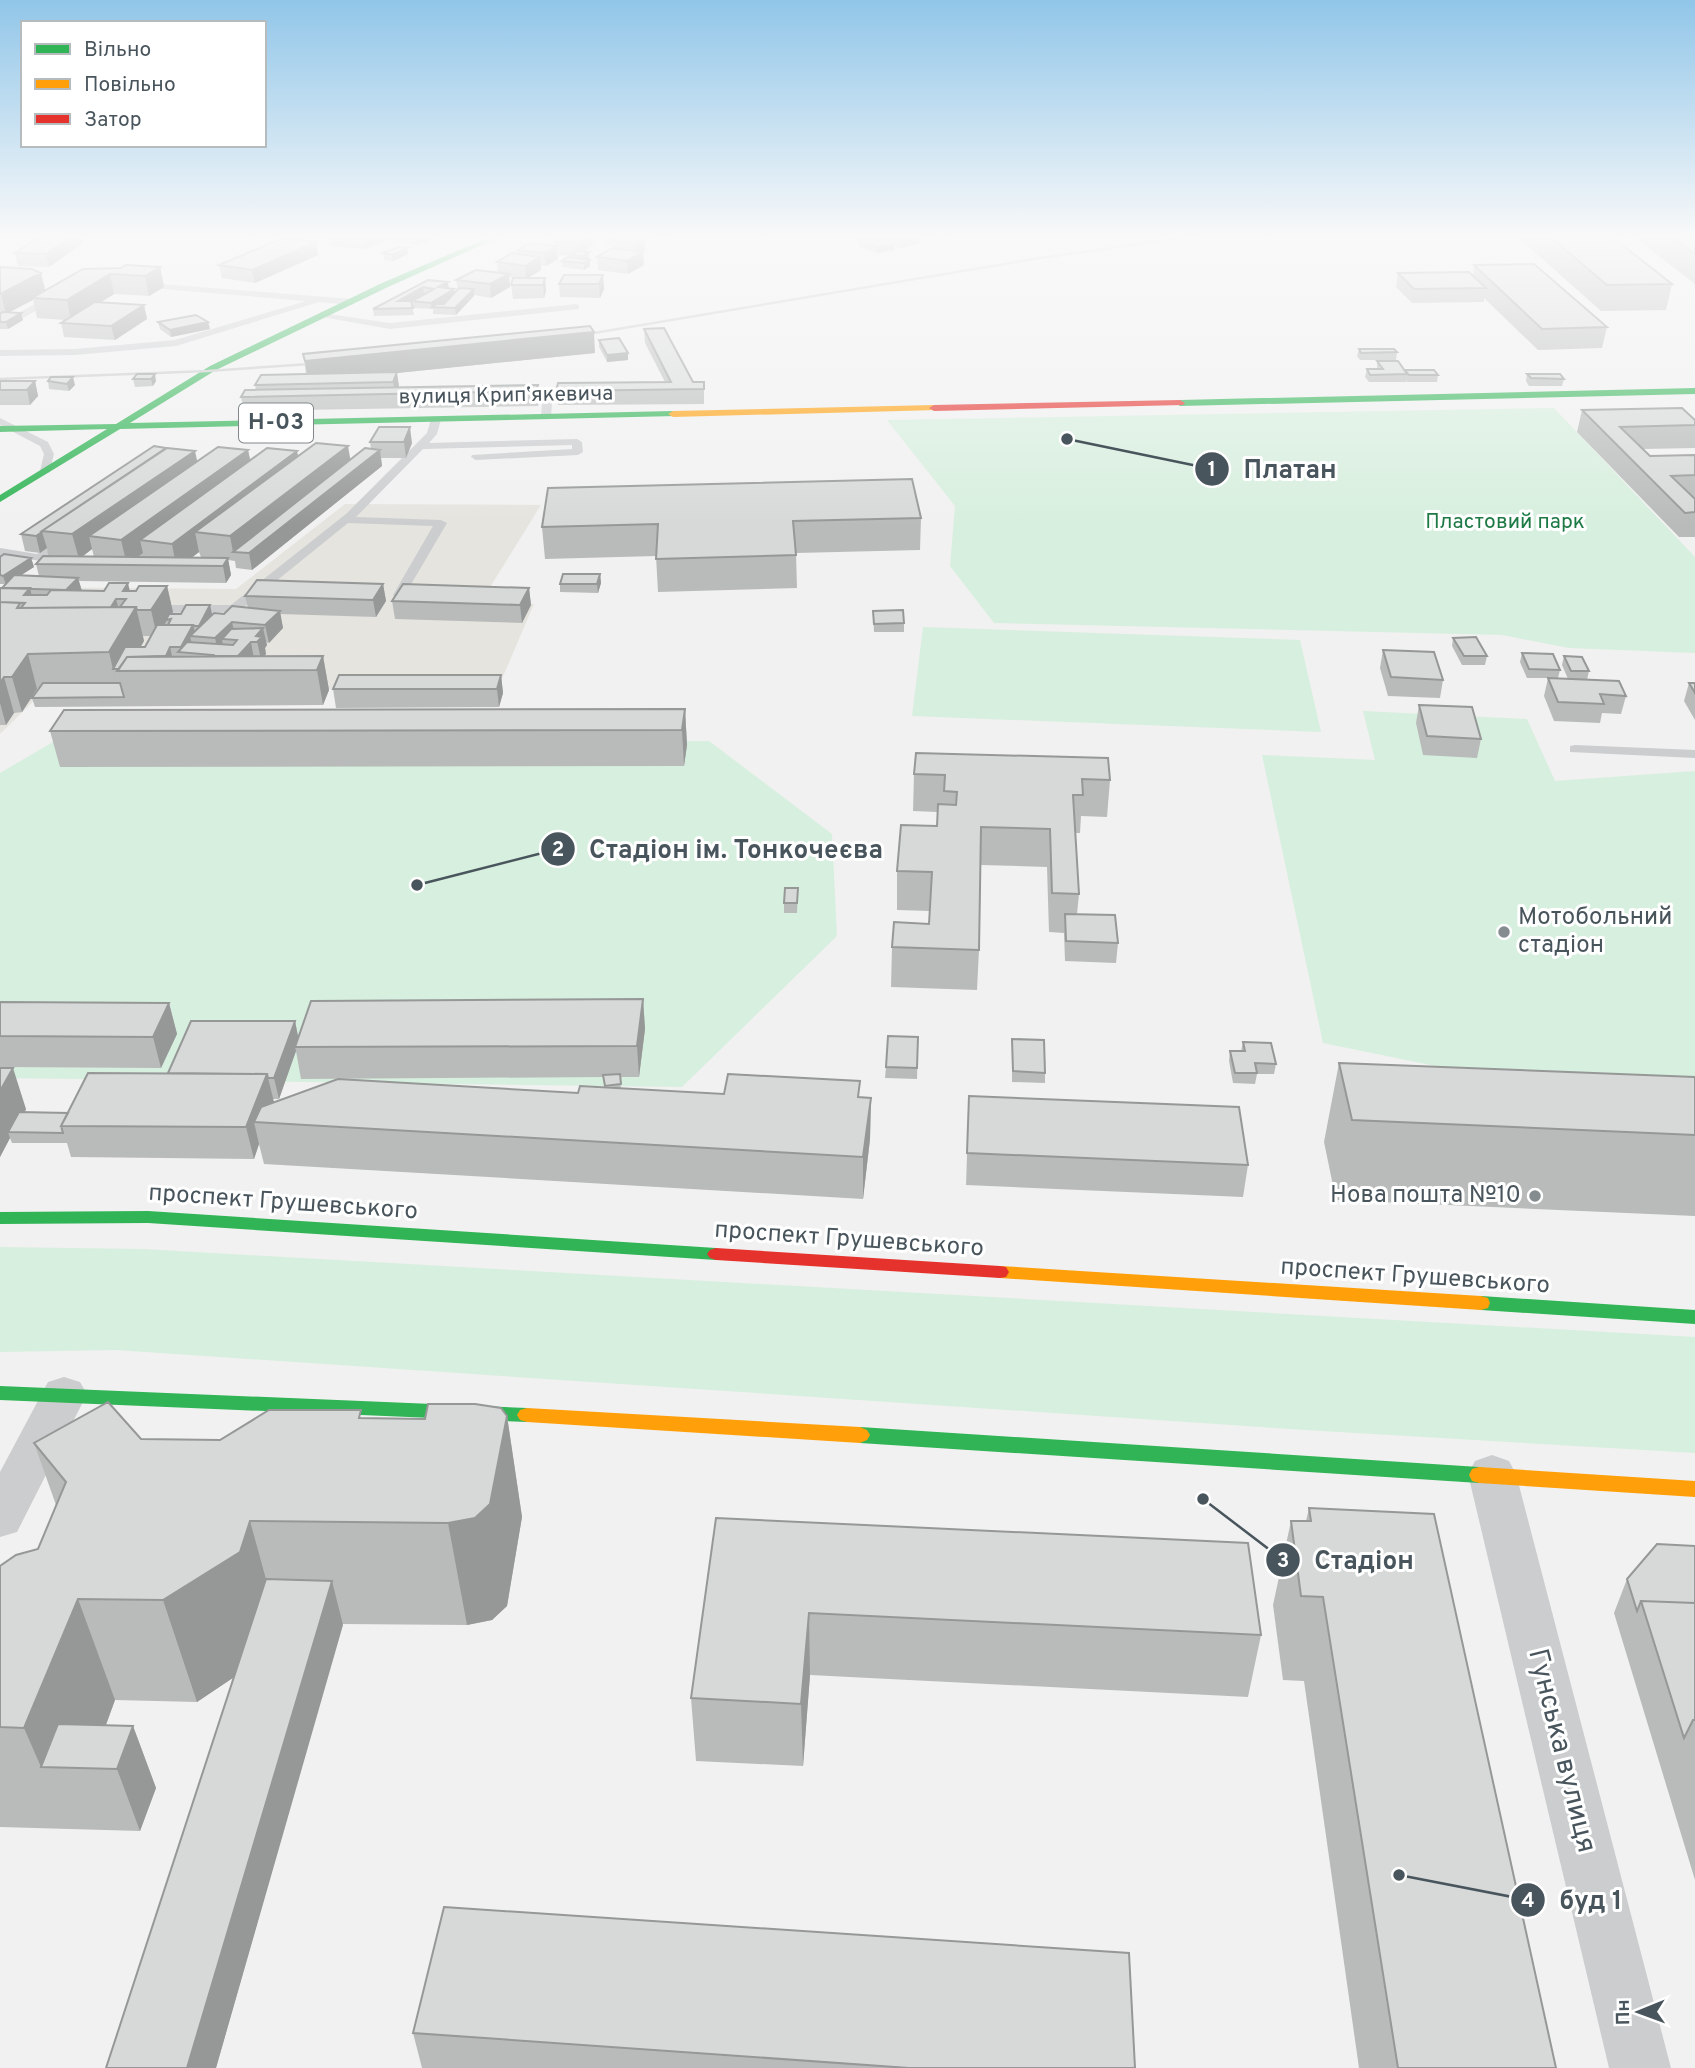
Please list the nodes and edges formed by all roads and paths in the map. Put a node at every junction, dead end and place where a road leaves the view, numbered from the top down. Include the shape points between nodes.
1 (214, 333) edge
2 (287, 333) edge
3 (0, 353) edge
4 (1695, 391) edge
5 (548, 392) dead end
6 (546, 416) junction
7 (436, 419) junction
8 (0, 421) edge
9 (116, 426) junction
10 (7, 429) edge
11 (421, 446) junction
12 (476, 457) dead end
13 (45, 471) junction
14 (0, 499) edge
15 (346, 520) junction
16 (72, 535) edge
17 (0, 552) edge
18 (38, 558) junction
19 (60, 561) edge
20 (399, 595) edge
21 (141, 609) edge
22 (1574, 749) dead end
23 (1695, 754) edge
24 (0, 1218) edge
25 (1695, 1317) edge
26 (0, 1393) edge
27 (64, 1394) junction
28 (1492, 1474) junction
29 (1695, 1489) edge
30 (0, 1518) edge
31 (1640, 2068) edge

1 - 3 lane via 176,343
2 - 9 main road via 213,368
4 - 6 main road, вулиця Крипʼякевича / Н-03
5 - 6 lane
6 - 7 main road, вулиця Крипʼякевича / Н-03
7 - 9 main road, вулиця Крипʼякевича / Н-03
7 - 11 lane via 432,434
8 - 10 lane
9 - 10 main road, Н-03
9 - 13 main road
10 - 13 lane via 44,444 49,454
11 - 12 lane via 578,442 578,452
11 - 15 lane
13 - 14 main road
15 - 20 lane via 442,523
15 - 21 lane via 234,609
16 - 18 lane
17 - 18 lane
18 - 19 lane
22 - 23 lane
24 - 25 main road, проспект Грушевського via 148,1217
26 - 27 main road
27 - 28 main road via 642,1421
27 - 30 street
28 - 29 main road
28 - 31 street, Гунська вулиця

